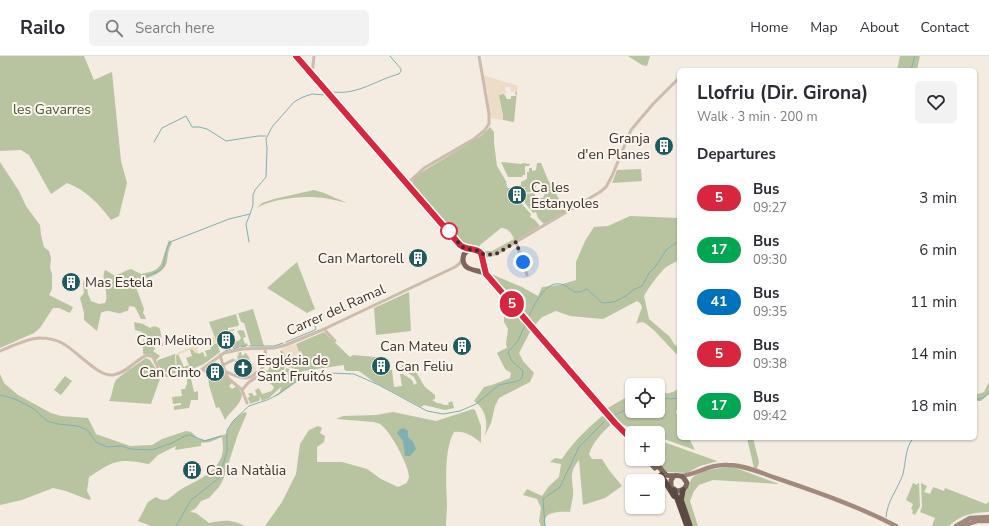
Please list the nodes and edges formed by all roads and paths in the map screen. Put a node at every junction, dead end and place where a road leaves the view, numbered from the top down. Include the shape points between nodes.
1 (296, 56) edge
2 (314, 56) edge
3 (479, 56) edge
4 (312, 74) junction
5 (677, 80) edge
6 (407, 184) junction
7 (516, 242) junction
8 (460, 245) junction
9 (471, 250) junction
10 (480, 252) junction
11 (492, 255) junction
12 (463, 256) junction
13 (483, 260) junction
14 (455, 267) junction
15 (467, 268) junction
16 (474, 270) junction
17 (486, 274) junction
18 (527, 275) dead end
19 (324, 329) junction
20 (335, 341) dead end
21 (265, 348) junction
22 (0, 351) edge
23 (220, 355) junction
24 (233, 360) dead end
25 (223, 366) junction
26 (262, 368) junction
27 (202, 369) junction
28 (226, 372) junction
29 (242, 390) junction
30 (247, 403) dead end
31 (619, 428) junction
32 (625, 434) edge
33 (625, 435) edge
34 (653, 466) edge
35 (658, 466) edge
36 (660, 474) edge
37 (692, 474) junction
38 (674, 476) junction
39 (681, 476) junction
40 (665, 478) edge
41 (665, 482) edge
42 (670, 482) junction
43 (687, 483) junction
44 (674, 490) junction
45 (683, 490) junction
46 (678, 505) junction
47 (989, 517) edge
48 (989, 521) edge
49 (687, 526) edge
50 (690, 526) edge
51 (896, 526) edge
52 (956, 526) edge
53 (962, 526) edge

1 - 4 main road
2 - 4 street
3 - 6 street via 489,124 474,139 424,168
4 - 6 main road
5 - 7 street via 631,130 606,186 596,195
6 - 8 main road
7 - 11 street
7 - 18 street
8 - 9 main road
8 - 12 main road
9 - 10 main road
9 - 12 main road via 466,251
10 - 11 street
10 - 13 main road
11 - 13 street via 486,256
12 - 14 street, Carrer del Ramal
12 - 15 main road
13 - 16 main road via 479,268
13 - 17 main road
14 - 15 street
14 - 19 street, Carrer del Ramal
15 - 16 main road
16 - 17 main road
17 - 31 main road
19 - 20 street
19 - 21 street, Carrer del Ramal via 286,345
21 - 23 street, Carrer del Ramal via 242,349
21 - 26 street via 265,362
22 - 27 street via 41,338 58,341 108,375 124,371 147,355 154,358 163,375 170,377 188,376
23 - 25 street
23 - 27 street
24 - 25 street
25 - 27 street via 209,371
25 - 28 street
26 - 28 street via 246,378 239,378
26 - 29 street via 258,377
28 - 29 street via 229,379
29 - 30 street
31 - 32 main road
31 - 33 main road
34 - 36 main road
35 - 38 main road via 666,475
37 - 39 main road
37 - 43 main road
37 - 51 main road via 722,464 743,467 810,490
38 - 39 main road
38 - 42 main road
39 - 43 main road
40 - 42 main road
41 - 46 highway
42 - 44 main road
43 - 45 main road
44 - 45 main road
44 - 46 highway
45 - 50 highway via 681,500
46 - 49 highway
47 - 52 main road via 970,518
48 - 53 main road via 977,521

